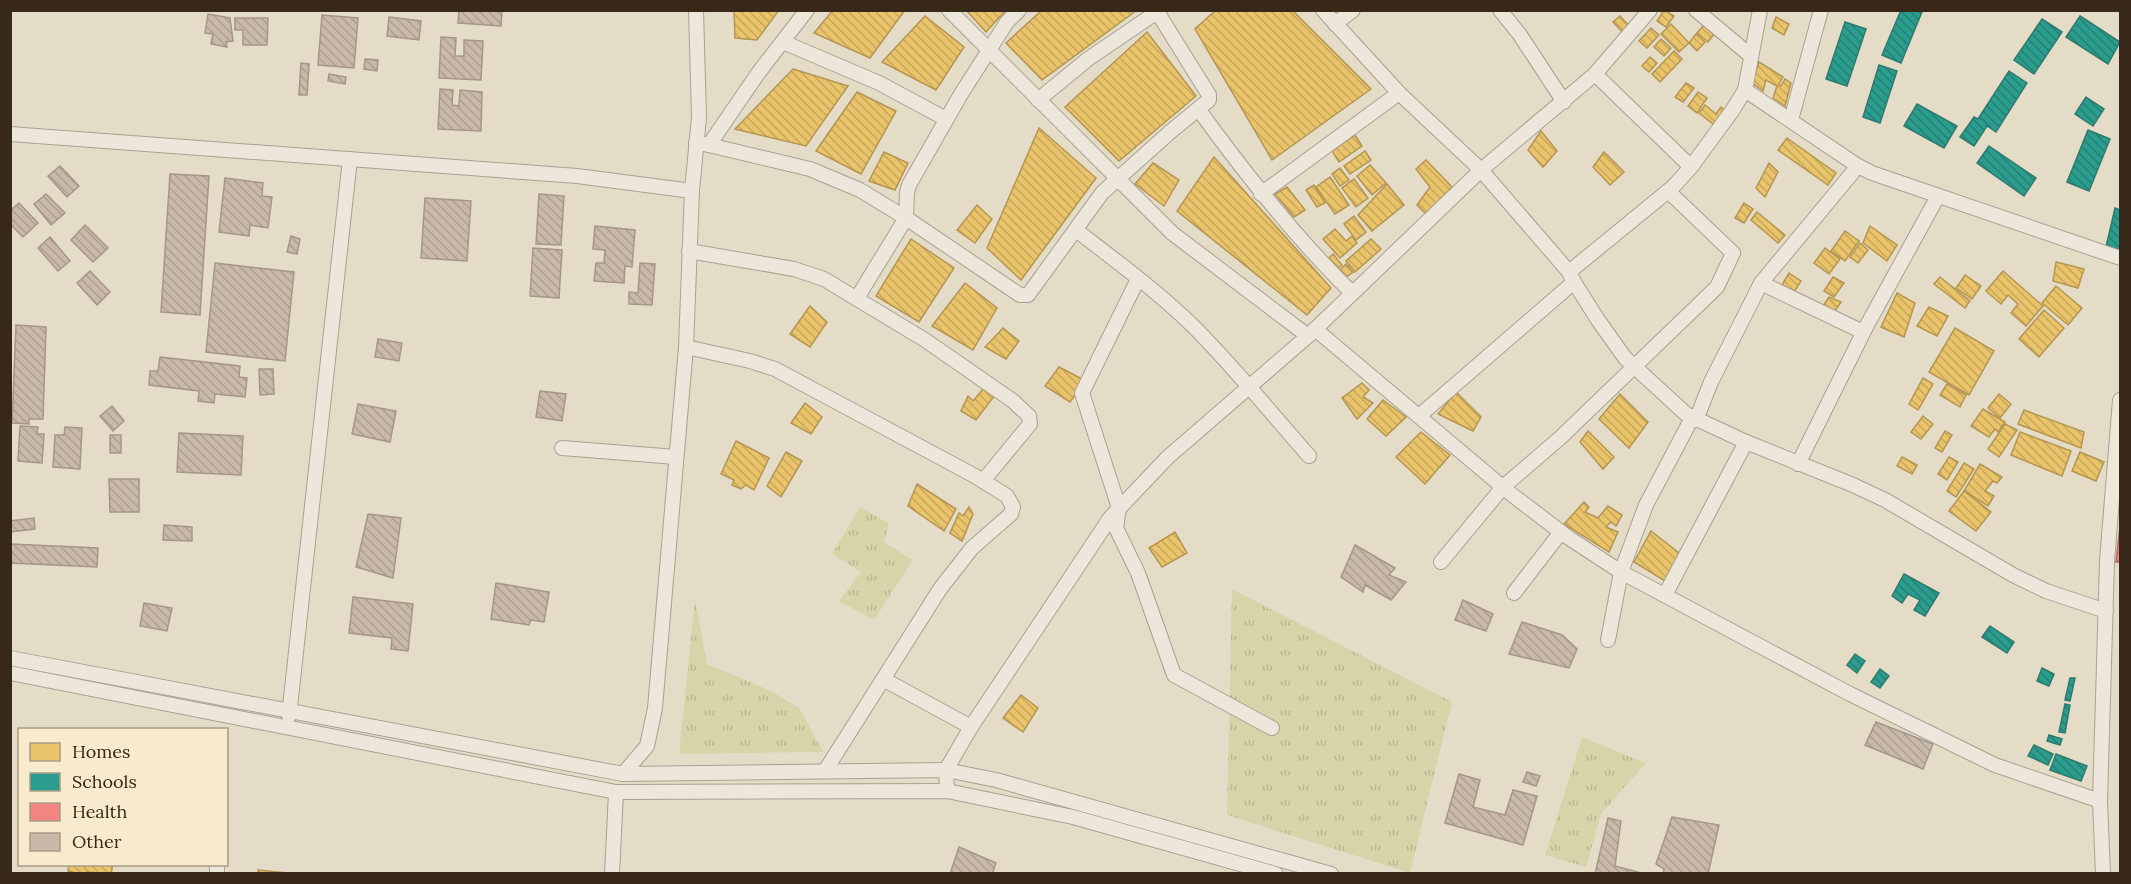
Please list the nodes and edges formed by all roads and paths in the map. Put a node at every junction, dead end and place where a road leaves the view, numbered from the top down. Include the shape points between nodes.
1 (696, 10) edge
2 (807, 10) edge
3 (949, 10) edge
4 (1019, 10) edge
5 (1323, 10) edge
6 (1353, 10) edge
7 (1500, 10) edge
8 (1650, 10) edge
9 (1696, 10) edge
10 (1760, 10) edge
11 (1821, 10) edge
12 (1158, 11) edge
13 (1335, 24) junction
14 (783, 42) junction
15 (989, 51) junction
16 (1751, 57) junction
17 (1595, 74) junction
18 (1745, 90) junction
19 (1400, 93) junction
20 (1038, 100) junction
21 (1564, 102) junction
22 (1199, 110) junction
23 (946, 119) junction
24 (1791, 120) junction
25 (10, 134) edge
26 (702, 144) junction
27 (350, 159) junction
28 (1858, 166) junction
29 (1691, 167) junction
30 (1481, 170) junction
31 (1117, 179) junction
32 (692, 191) junction
33 (1668, 191) junction
34 (1261, 194) junction
35 (1938, 196) junction
36 (906, 218) junction
37 (1076, 230) junction
38 (689, 251) junction
39 (2121, 258) edge
40 (1571, 277) junction
41 (1138, 279) junction
42 (1761, 283) junction
43 (1352, 293) junction
44 (857, 298) junction
45 (1312, 332) junction
46 (1863, 332) junction
47 (686, 347) junction
48 (1635, 367) junction
49 (1248, 386) junction
50 (2121, 400) edge
51 (1419, 416) junction
52 (1694, 419) junction
53 (1746, 442) junction
54 (562, 448) dead end
55 (1309, 456) dead end
56 (676, 457) junction
57 (1798, 464) junction
58 (983, 481) junction
59 (1503, 487) junction
60 (1119, 508) junction
61 (1561, 531) junction
62 (1441, 562) dead end
63 (2114, 562) edge
64 (1621, 572) junction
65 (1514, 593) dead end
66 (1665, 595) junction
67 (2106, 611) junction
68 (1608, 640) dead end
69 (10, 658) edge
70 (10, 673) edge
71 (883, 679) junction
72 (289, 709) junction
73 (222, 714) junction
74 (288, 727) junction
75 (971, 727) junction
76 (222, 728) edge
77 (1272, 728) dead end
78 (946, 770) junction
79 (825, 771) junction
80 (623, 774) junction
81 (947, 791) junction
82 (616, 792) junction
83 (2100, 801) junction
84 (612, 873) edge
85 (1276, 873) edge
86 (1331, 873) edge
87 (2103, 873) edge

1 - 26 street
2 - 14 street
3 - 15 street
4 - 15 street
5 - 13 street
6 - 13 street
7 - 21 street
8 - 17 street
9 - 16 street
10 - 16 street
11 - 24 street
12 - 20 street via 1088,59
12 - 22 street via 1209,95 1207,104
13 - 19 street
14 - 23 street via 879,83
14 - 26 street
15 - 20 street
15 - 23 street
16 - 18 street
17 - 21 street
17 - 29 street
18 - 24 street
18 - 29 street
19 - 30 street
19 - 34 street
20 - 31 street
21 - 30 street
22 - 31 street
22 - 34 street
23 - 36 street via 909,185
24 - 28 street
25 - 27 street
26 - 32 street
26 - 36 street via 810,169 860,190
27 - 32 street via 577,176
27 - 72 street
28 - 35 street
28 - 42 street
29 - 33 street
30 - 40 street
30 - 43 street
31 - 37 street
31 - 45 street via 1172,233
32 - 38 street
33 - 40 street
33 - 48 street via 1733,253 1717,287
34 - 43 street
35 - 39 street
35 - 46 street
36 - 37 street via 1024,296 1032,292
36 - 44 street
37 - 41 street
38 - 44 street via 794,269 824,279
38 - 47 street
40 - 48 street
40 - 51 street
41 - 49 street via 1193,326
41 - 60 street via 1082,393
42 - 46 street
42 - 52 street
43 - 45 street
44 - 58 street via 1004,394 1029,416 1030,424
45 - 49 street
45 - 51 street
46 - 57 street
47 - 56 street
47 - 58 street via 775,369
48 - 52 street
48 - 59 street
49 - 55 street
49 - 60 street via 1168,457
50 - 63 street
51 - 59 street
52 - 53 street
52 - 64 street via 1646,505
53 - 57 street
53 - 66 street
54 - 56 street
56 - 80 street via 655,708 647,746
57 - 67 street via 1884,500 2046,591
58 - 71 street via 1007,496 1014,507 1011,514 972,548 940,589
59 - 61 street
59 - 62 street
60 - 75 street
60 - 77 street via 1116,528 1138,573 1174,675
61 - 64 street
61 - 65 street
63 - 67 street
64 - 66 street
64 - 68 street
66 - 83 street via 1850,694 1995,765
67 - 83 street
69 - 72 street
70 - 73 street
71 - 75 street
71 - 79 street
72 - 74 street
72 - 80 street
73 - 74 street
73 - 76 street
74 - 82 street
75 - 78 street
78 - 79 street
78 - 81 street
78 - 86 street via 996,780
79 - 80 street
81 - 82 street
81 - 85 street via 1073,817
82 - 84 street
83 - 87 street

